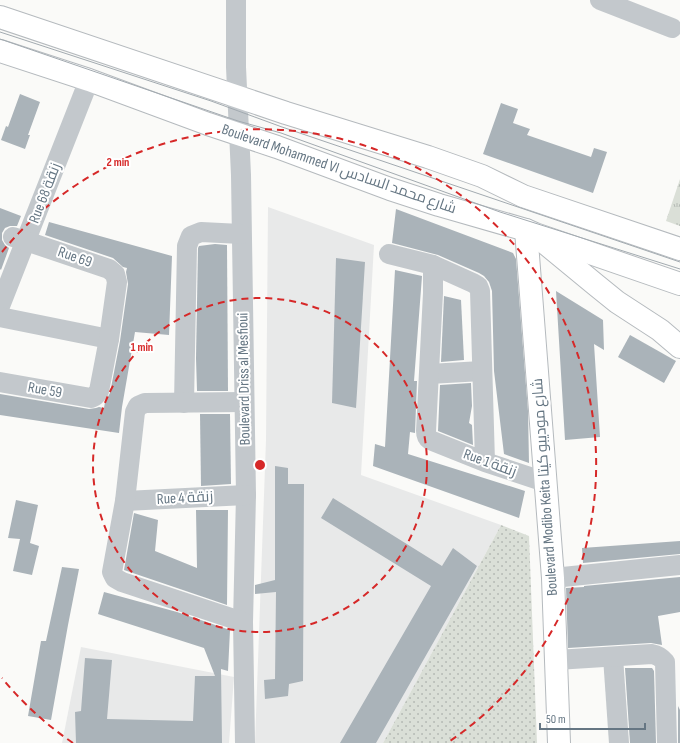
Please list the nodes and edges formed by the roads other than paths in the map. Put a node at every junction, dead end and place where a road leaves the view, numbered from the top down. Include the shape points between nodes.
1 (236, 0) edge
2 (600, 0) edge
3 (0, 18) edge
4 (672, 28) dead end
5 (0, 51) edge
6 (89, 80) junction
7 (237, 96) junction
8 (239, 134) junction
9 (530, 232) junction
10 (241, 234) junction
11 (20, 239) junction
12 (680, 249) edge
13 (389, 254) dead end
14 (433, 265) junction
15 (680, 284) edge
16 (0, 306) edge
17 (0, 317) edge
18 (109, 339) junction
19 (680, 347) edge
20 (482, 370) junction
21 (429, 374) junction
22 (0, 382) edge
23 (244, 402) junction
24 (184, 403) junction
25 (485, 462) junction
26 (545, 482) junction
27 (246, 494) junction
28 (125, 501) junction
29 (680, 565) edge
30 (552, 578) junction
31 (243, 622) junction
32 (613, 657) junction
33 (556, 660) junction
34 (245, 743) edge
35 (559, 743) edge
36 (619, 743) edge
37 (667, 743) edge

1 - 7 street, Boulevard Driss al Mesfioui
2 - 4 street
3 - 7 main road
5 - 6 main road, Boulevard Mohammed VI شارع محمد السادس
6 - 8 main road, Boulevard Mohammed VI شارع محمد السادس
6 - 11 street, Rue 68 زنقة
7 - 8 street, Boulevard Driss al Mesfioui
7 - 12 main road via 428,156 482,176 523,196
8 - 9 main road, Boulevard Mohammed VI شارع محمد السادس via 390,189
8 - 10 street, Boulevard Driss al Mesfioui
9 - 15 main road, Boulevard Mohammed VI شارع محمد السادس
9 - 19 main road via 617,302 660,330
9 - 26 main road, Boulevard Modibo Keita شارع موديبو كيتا
10 - 23 street, Boulevard Driss al Mesfioui
10 - 24 street via 201,232 191,236 187,246
11 - 16 street, Rue 68 زنقة
11 - 18 street, Rue 69 via 110,270 115,274 117,282
13 - 14 street
14 - 20 street via 478,286
14 - 21 street
17 - 18 street
18 - 22 street, Rue 59 via 99,391 90,398
20 - 21 street
20 - 25 street
21 - 25 street, Rue 1 زنقة via 426,431 428,438
23 - 24 street
23 - 27 street, Boulevard Driss al Mesfioui
24 - 28 street via 145,403 138,406 135,412
25 - 26 street, Rue 1 زنقة
26 - 30 main road, Boulevard Modibo Keita شارع موديبو كيتا
27 - 28 street, Rue 4 زنقة
27 - 31 street, Boulevard Driss al Mesfioui
28 - 31 street via 112,572 115,578
29 - 30 street
30 - 33 main road, Boulevard Modibo Keita شارع موديبو كيتا
31 - 34 street, Boulevard Driss al Mesfioui
32 - 33 street
32 - 36 street
32 - 37 street via 652,654 665,662
33 - 35 main road, Boulevard Modibo Keita شارع موديبو كيتا

